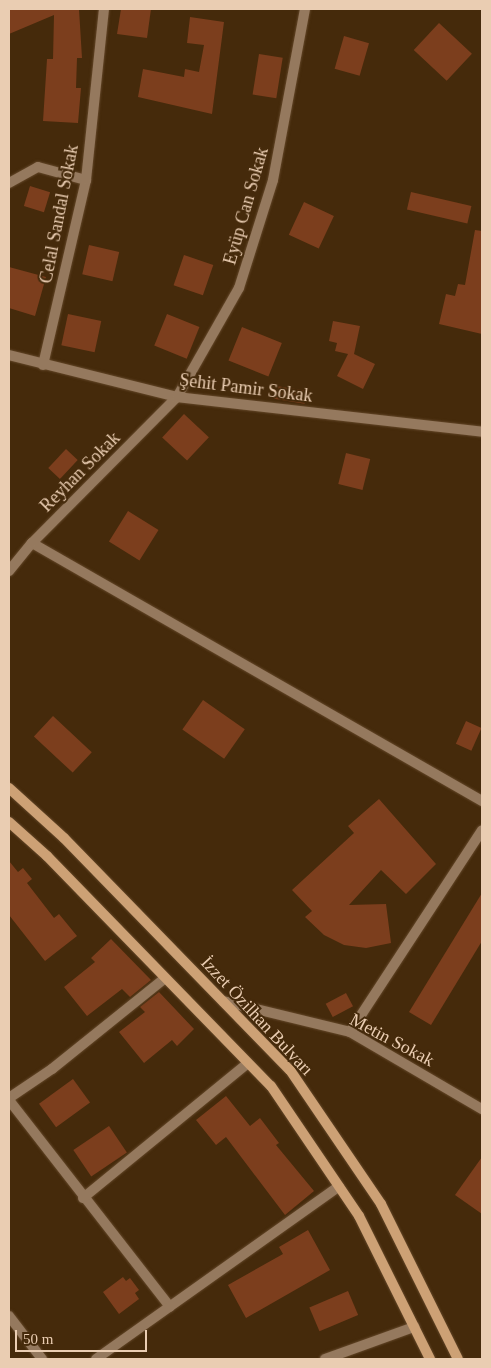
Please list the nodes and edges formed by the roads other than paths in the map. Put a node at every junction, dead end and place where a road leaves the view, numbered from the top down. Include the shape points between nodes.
1 (104, 9) edge
2 (305, 9) edge
3 (86, 180) junction
4 (9, 183) edge
5 (9, 356) edge
6 (43, 365) junction
7 (177, 397) junction
8 (482, 432) edge
9 (32, 543) junction
10 (9, 571) edge
11 (9, 788) edge
12 (482, 801) edge
13 (9, 822) edge
14 (482, 830) edge
15 (165, 978) junction
16 (223, 1001) junction
17 (350, 1032) junction
18 (248, 1063) junction
19 (9, 1099) edge
20 (482, 1109) edge
21 (338, 1186) junction
22 (83, 1198) junction
23 (170, 1307) junction
24 (9, 1316) edge
25 (414, 1326) junction
26 (42, 1359) edge
27 (96, 1359) edge
28 (325, 1359) edge
29 (430, 1359) edge
30 (458, 1359) edge

1 - 3 street, Celal Sandal Sokak
2 - 7 street, Eyüp Can Sokak via 273,180 240,288
3 - 4 street via 38,167
3 - 6 street, Celal Sandal Sokak
5 - 6 street, Şehit Pamir Sokak
6 - 7 street, Şehit Pamir Sokak
7 - 8 street, Şehit Pamir Sokak
7 - 9 street, Reyhan Sokak
9 - 10 street, Reyhan Sokak
9 - 12 street
11 - 16 main road, İzzet Özilhan Bulvarı via 64,838
13 - 15 main road
14 - 17 street
15 - 18 main road
15 - 19 street via 52,1069
16 - 17 street, Metin Sokak
16 - 30 main road, İzzet Özilhan Bulvarı via 290,1070 381,1204
17 - 20 street, Metin Sokak
18 - 21 main road via 271,1086
18 - 22 street
19 - 22 street
21 - 23 street
21 - 25 main road via 359,1216
22 - 23 street
23 - 27 street
24 - 26 street
25 - 28 street
25 - 29 main road

